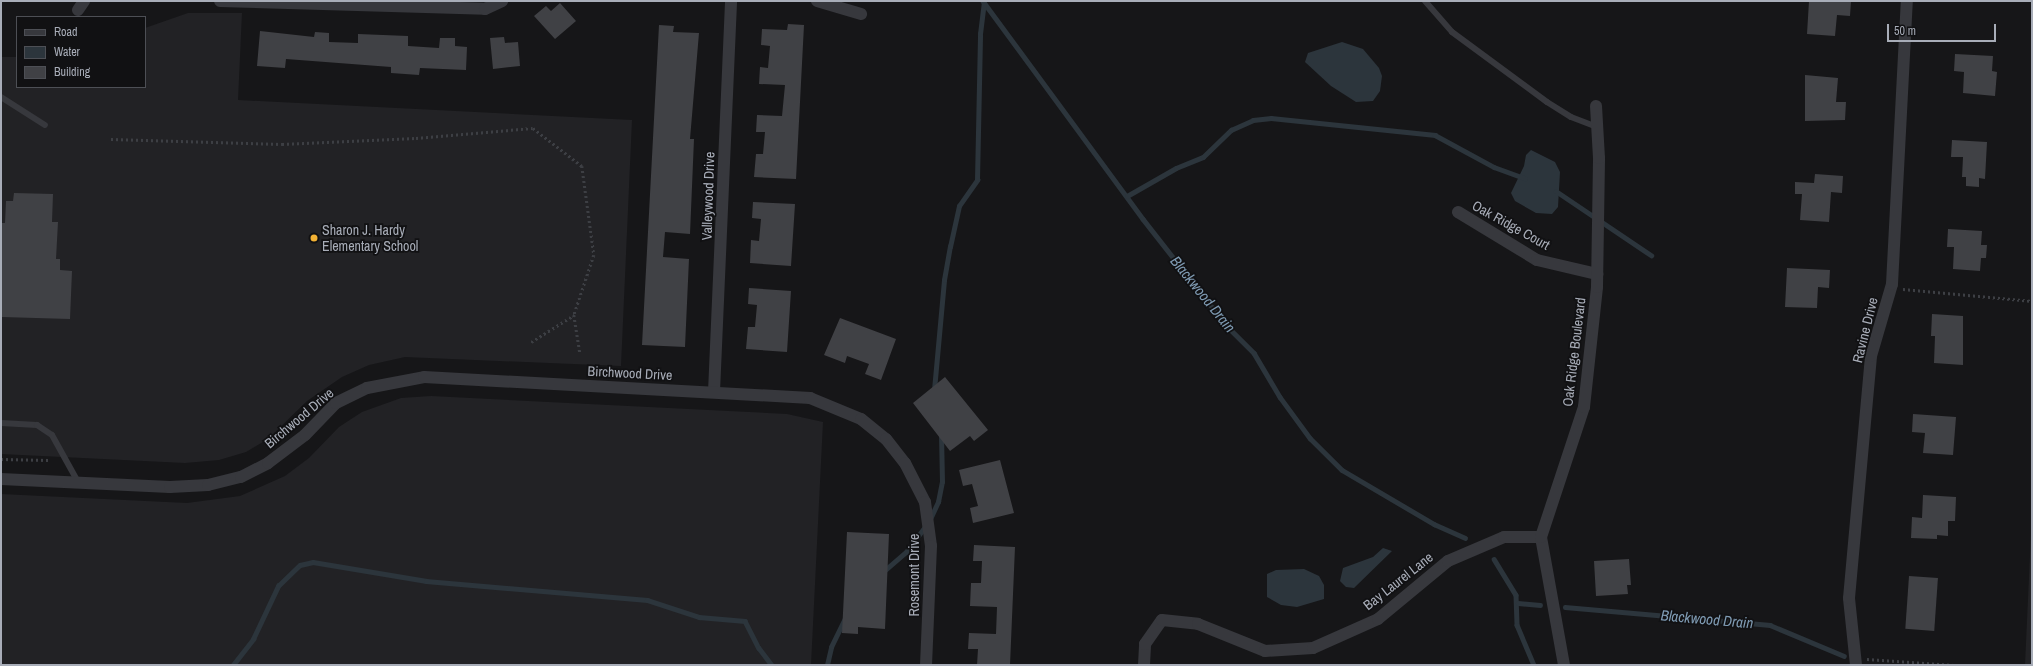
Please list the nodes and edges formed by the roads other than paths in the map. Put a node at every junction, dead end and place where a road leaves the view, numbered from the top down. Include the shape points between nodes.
1 (220, 1) edge
2 (502, 1) edge
3 (731, 1) edge
4 (817, 1) edge
5 (1425, 1) edge
6 (1907, 1) edge
7 (861, 14) dead end
8 (1, 97) edge
9 (1596, 106) dead end
10 (45, 125) dead end
11 (1598, 128) junction
12 (1458, 212) dead end
13 (1597, 274) junction
14 (714, 392) junction
15 (1, 423) edge
16 (1, 479) edge
17 (78, 482) junction
18 (1541, 537) junction
19 (1856, 661) edge
20 (926, 665) edge
21 (1144, 665) edge
22 (1564, 665) edge

1 - 2 street via 485,9
3 - 14 street, Valleywood Drive
4 - 7 street
5 - 11 lane via 1452,32 1547,102 1571,117
6 - 19 street, Ravine Drive via 1898,214 1891,288 1871,356 1849,598
8 - 10 lane
9 - 11 street, Oak Ridge Boulevard
11 - 13 street, Oak Ridge Boulevard
12 - 13 street, Oak Ridge Court via 1537,260
13 - 18 street, Oak Ridge Boulevard via 1584,408
14 - 17 street, Birchwood Drive via 424,377 367,388 336,403 305,435 274,458 241,477 208,485 170,487
14 - 20 street, Rosemont Drive via 810,398 861,419 886,439 905,463 925,502 931,546
15 - 17 lane via 37,425 52,435
16 - 17 street, Birchwood Drive
18 - 21 street, Bay Laurel Lane via 1504,537 1448,561 1378,619 1313,648 1265,651 1198,624 1162,620 1145,644
18 - 22 street, Oak Ridge Boulevard

